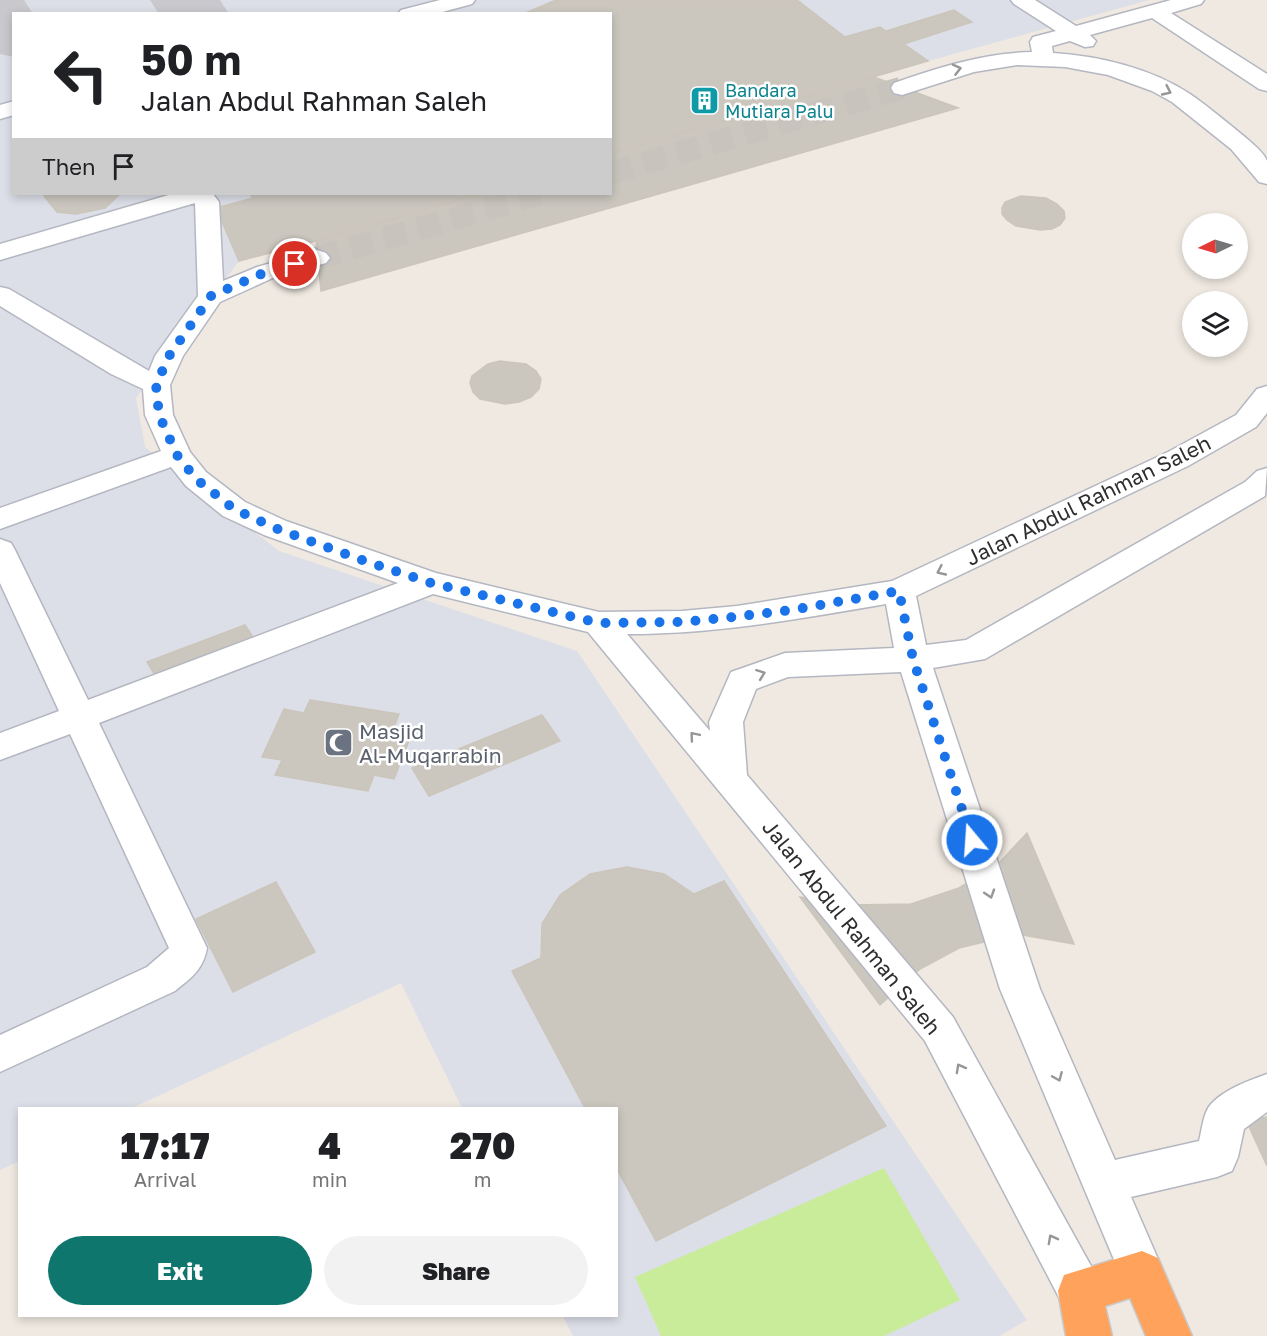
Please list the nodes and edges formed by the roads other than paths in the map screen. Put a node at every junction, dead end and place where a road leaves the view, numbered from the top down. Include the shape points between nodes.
1 (465, 0) edge
2 (1021, 0) edge
3 (1194, 0) edge
4 (1155, 11) junction
5 (416, 12) edge
6 (1073, 32) junction
7 (1042, 58) junction
8 (1133, 75) junction
9 (1267, 84) edge
10 (902, 88) tunnel mouth
11 (1267, 177) edge
12 (0, 252) edge
13 (318, 258) tunnel mouth
14 (0, 295) edge
15 (211, 296) junction
16 (156, 385) junction
17 (1267, 395) edge
18 (177, 455) junction
19 (1267, 478) edge
20 (0, 519) edge
21 (0, 550) edge
22 (431, 583) junction
23 (899, 591) junction
24 (599, 623) junction
25 (913, 659) junction
26 (78, 717) junction
27 (0, 747) edge
28 (730, 779) junction
29 (0, 1054) edge
30 (1267, 1094) edge
31 (1103, 1183) junction
32 (1142, 1274) junction
33 (1080, 1291) junction
34 (1089, 1336) edge
35 (1169, 1336) edge

1 - 5 street
2 - 6 street
3 - 4 street
4 - 6 street
4 - 9 street
6 - 7 street via 1041,42
6 - 8 street
7 - 8 street
10 -> 7 street via 992,61
8 -> 11 street via 1179,97 1254,157
12 - 15 street via 202,195 207,202
13 - 15 street via 266,272
14 - 16 street
15 - 16 street via 169,356
16 - 18 street, Jalan Abdul Rahman Saleh via 161,421
17 -> 23 street, Jalan Abdul Rahman Saleh via 1246,421 1178,459
18 - 20 street
18 - 22 street, Jalan Abdul Rahman Saleh via 196,479 234,509 275,528
19 - 25 street via 1255,489 973,651
21 - 26 street
22 - 24 street, Jalan Abdul Rahman Saleh
22 - 26 street
23 - 24 street, Jalan Abdul Rahman Saleh via 725,618
23 - 25 street
28 -> 24 street, Jalan Abdul Rahman Saleh
28 -> 25 street via 726,722 743,681 785,665
25 -> 31 street via 1020,988
26 - 27 street
26 - 29 street via 188,948 186,959 161,979
33 -> 28 street, Jalan Abdul Rahman Saleh via 939,1029
30 - 31 street via 1253,1098 1225,1118 1217,1157
31 - 32 street
32 - 33 highway
32 - 35 highway
33 - 34 highway, Jalan Abdul Rahman Saleh

